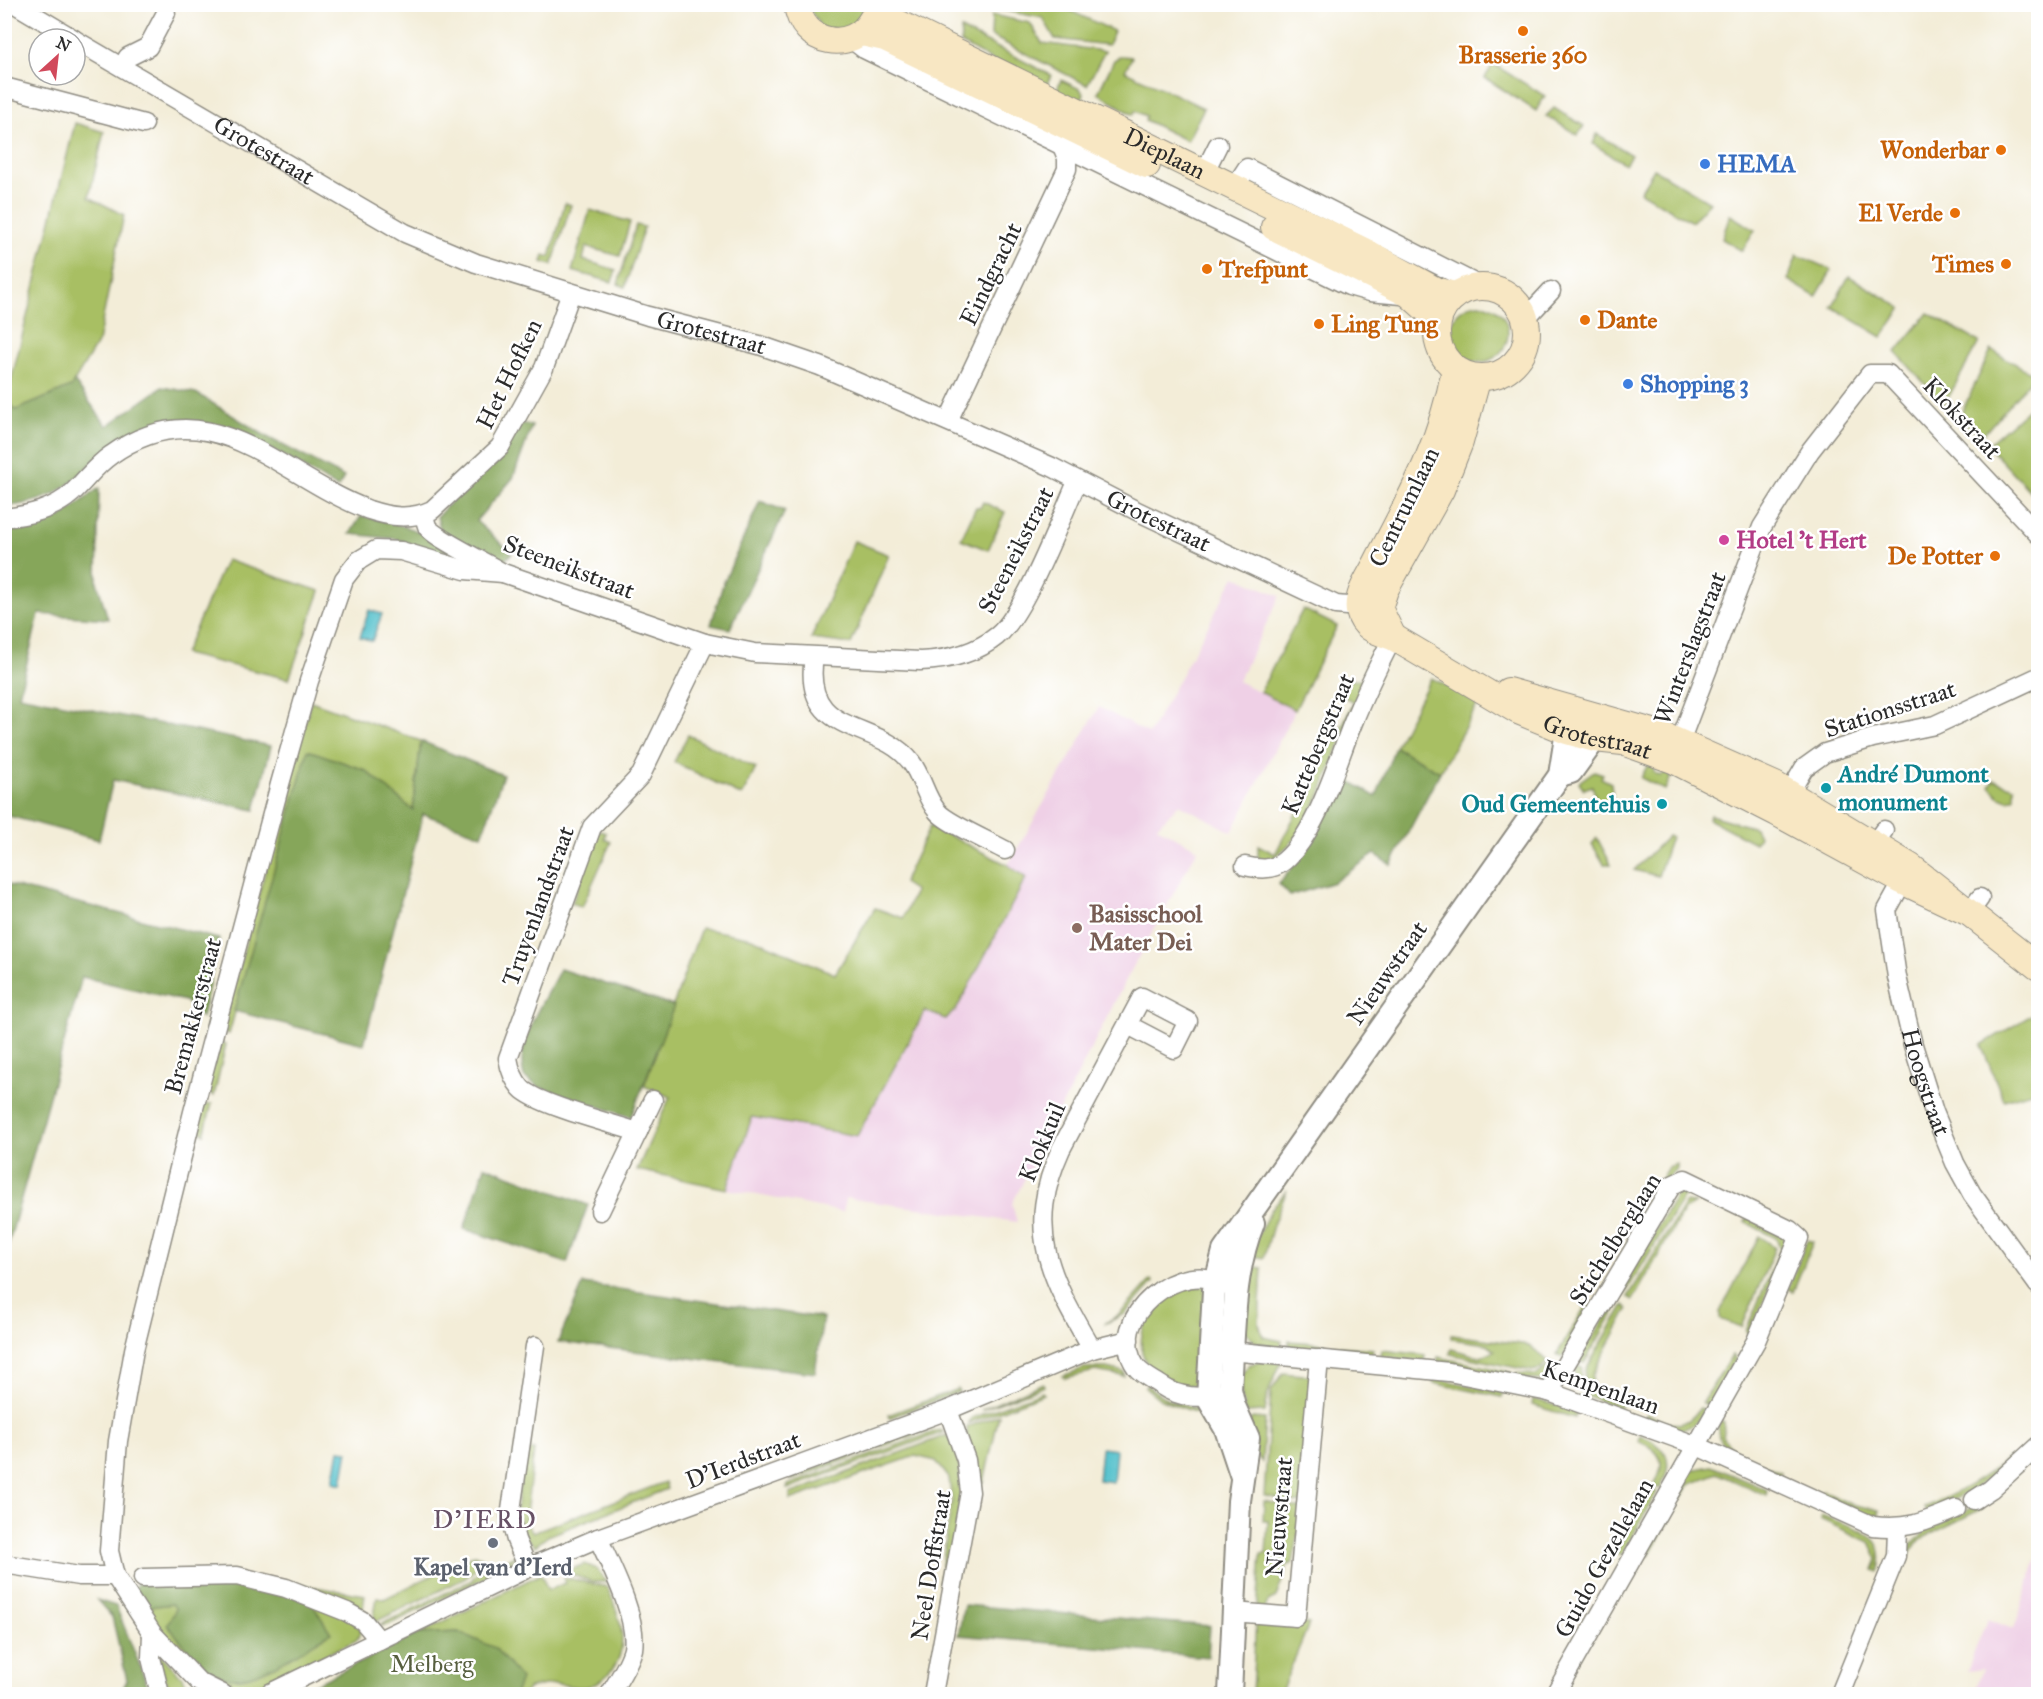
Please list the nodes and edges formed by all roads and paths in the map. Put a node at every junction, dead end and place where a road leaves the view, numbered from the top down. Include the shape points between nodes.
1 (15, 4) edge
2 (797, 4) edge
3 (876, 6) edge
4 (166, 13) dead end
5 (54, 27) edge
6 (856, 36) junction
7 (87, 46) edge
8 (122, 67) junction
9 (4, 87) edge
10 (144, 124) dead end
11 (1218, 145) dead end
12 (1062, 146) junction
13 (1204, 173) junction
14 (1240, 178) junction
15 (1482, 286) junction
16 (1551, 291) dead end
17 (572, 293) junction
18 (1409, 294) junction
19 (1455, 295) junction
20 (1526, 318) junction
21 (1438, 320) junction
22 (1467, 373) junction
23 (1870, 374) joint
24 (948, 421) junction
25 (1077, 482) junction
26 (424, 514) junction
27 (4, 518) edge
28 (2038, 534) edge
29 (503, 573) junction
30 (1369, 608) junction
31 (1393, 637) junction
32 (705, 643) junction
33 (814, 657) junction
34 (1461, 675) junction
35 (2038, 677) edge
36 (1593, 724) junction
37 (1568, 731) junction
38 (1676, 751) junction
39 (1560, 775) junction
40 (1783, 803) junction
41 (1005, 850) dead end
42 (1245, 866) dead end
43 (1906, 874) junction
44 (2038, 967) edge
45 (1128, 1025) dead end
46 (653, 1100) dead end
47 (638, 1132) junction
48 (1261, 1202) junction
49 (600, 1211) dead end
50 (2032, 1263) edge
51 (1216, 1279) junction
52 (2038, 1285) edge
53 (1236, 1297) junction
54 (1129, 1340) junction
55 (535, 1346) dead end
56 (1092, 1349) junction
57 (1222, 1350) junction
58 (1319, 1359) junction
59 (1230, 1389) junction
60 (1549, 1392) junction
61 (1208, 1398) junction
62 (948, 1410) junction
63 (1695, 1445) junction
64 (2038, 1446) edge
65 (1242, 1474) junction
66 (1974, 1500) dead end
67 (1956, 1509) dead end
68 (1897, 1529) junction
69 (598, 1538) junction
70 (4, 1564) edge
71 (528, 1568) junction
72 (115, 1576) junction
73 (143, 1578) dead end
74 (1233, 1612) junction
75 (152, 1633) junction
76 (379, 1640) junction
77 (160, 1695) edge
78 (223, 1695) edge
79 (268, 1695) edge
80 (610, 1695) edge
81 (933, 1695) edge
82 (1230, 1695) edge
83 (1555, 1695) edge
84 (1840, 1695) edge

1 - 5 street, Grotestraat
2 - 6 main road, Dieplaan via 802,22 815,35 833,42
3 - 6 main road, Dieplaan via 869,25
3 - 13 main road, Dieplaan via 896,22
4 - 8 street via 148,46 128,57
6 - 12 street, Dieplaan via 864,49
6 - 18 main road, Dieplaan via 896,43
7 - 8 street, Grotestraat
8 - 17 street, Grotestraat via 405,233 476,263
9 - 10 street
11 - 13 street
12 - 18 street, Dieplaan via 1349,286 1370,292
12 - 24 street, Eindgracht via 1067,170
13 - 14 main road, Dieplaan
14 - 15 street
14 - 19 main road, Dieplaan via 1435,290
15 - 19 main road
15 - 20 main road via 1510,296
16 - 20 street
17 - 24 street, Grotestraat via 778,351
17 - 26 street, Het Hofken via 544,368 501,447
18 - 21 main road, Dieplaan
19 - 21 main road
20 - 22 main road via 1526,345 1514,364 1496,375
21 - 22 main road via 1438,346
22 - 30 main road, Centrumlaan via 1449,399 1424,474 1363,589
23 - 28 street, Klokstraat via 1888,374
23 - 38 street, Winterslagstraat via 1810,451 1762,528
24 - 25 street, Grotestraat
25 - 30 street, Grotestraat via 1336,605
25 - 33 street, Steeneikstraat via 1018,609 999,635 979,649 946,660
26 - 27 street via 391,517 361,507 243,442 187,428 159,430 139,438 110,455 70,495 37,514
26 - 29 street, Steeneikstraat via 428,528 443,540
29 - 32 street, Steeneikstraat
29 - 72 street, Bremakkerstraat via 465,570 401,551 376,550 358,561 344,579 309,681 264,841 134,1350 114,1484 109,1551
30 - 31 main road
31 - 34 main road, Grotestraat
31 - 42 street, Kattebergstraat via 1304,836 1283,861 1264,870
32 - 33 street, Steeneikstraat via 755,653
32 - 47 street, Truyenlandstraat via 641,775 592,827 508,1058 511,1075 522,1090
33 - 41 street via 812,675 818,700 830,716 893,747 911,762 937,812
34 - 36 main road, Grotestraat
34 - 37 main road, Grotestraat via 1518,711
35 - 40 street, Stationsstraat via 1935,725 1825,753 1804,768
36 - 37 main road, Grotestraat
36 - 38 main road, Grotestraat via 1623,742
36 - 39 street, Nieuwstraat via 1571,772
37 - 39 street, Nieuwstraat
38 - 40 main road
39 - 48 street, Nieuwstraat
40 - 43 main road
40 - 43 main road via 1879,836
43 - 44 main road via 1972,908
43 - 50 street, Hoogstraat via 1887,910 1893,961 1930,1101 1972,1194
45 - 56 street, Klokkuil via 1061,1149 1043,1199 1041,1232 1049,1260 1068,1307
46 - 47 street
47 - 49 street
48 - 51 street, Nieuwstraat via 1224,1251
48 - 53 street, Nieuwstraat via 1244,1245
50 - 52 street, Hoogstraat
51 - 53 street
51 - 54 street via 1190,1277 1161,1290 1139,1310
51 - 57 street, Nieuwstraat
53 - 57 street, Nieuwstraat
54 - 56 street, D'Ierdstraat
54 - 61 street via 1136,1367 1155,1382 1168,1390
55 - 71 street via 510,1517
56 - 62 street, D'Ierdstraat
57 - 58 street, Kempenlaan
57 - 59 street, Nieuwstraat
57 - 61 street, Nieuwstraat
58 - 60 street, Kempenlaan via 1449,1372
58 - 74 street, Nieuwstraat via 1296,1617
59 - 61 street
59 - 65 street, Nieuwstraat via 1248,1438
60 - 63 street, Kempenlaan
60 - 63 street, Stichelberglaan via 1672,1185 1685,1179 1799,1238 1756,1341
61 - 65 street, Nieuwstraat via 1226,1430
62 - 69 street, D'Ierdstraat
62 - 81 street, Neel Doffstraat via 966,1460 970,1492
63 - 68 street, Kempenlaan via 1873,1526
63 - 83 street, Guido Gezellelaan
64 - 66 street
65 - 74 street, Nieuwstraat
67 - 68 street, Kempenlaan
68 - 84 street via 1896,1556
69 - 71 street, D'Ierdstraat
69 - 80 street via 627,1610 633,1637 629,1660
70 - 72 street via 79,1576
71 - 76 street, D'Ierdstraat
72 - 75 street, Bremakkerstraat
73 - 76 street via 237,1576 286,1588 347,1612 363,1621
74 - 82 street, Nieuwstraat
75 - 77 street via 150,1658
75 - 78 street, Bremakkerstraat via 199,1682
76 - 79 street, D'Ierdstraat

